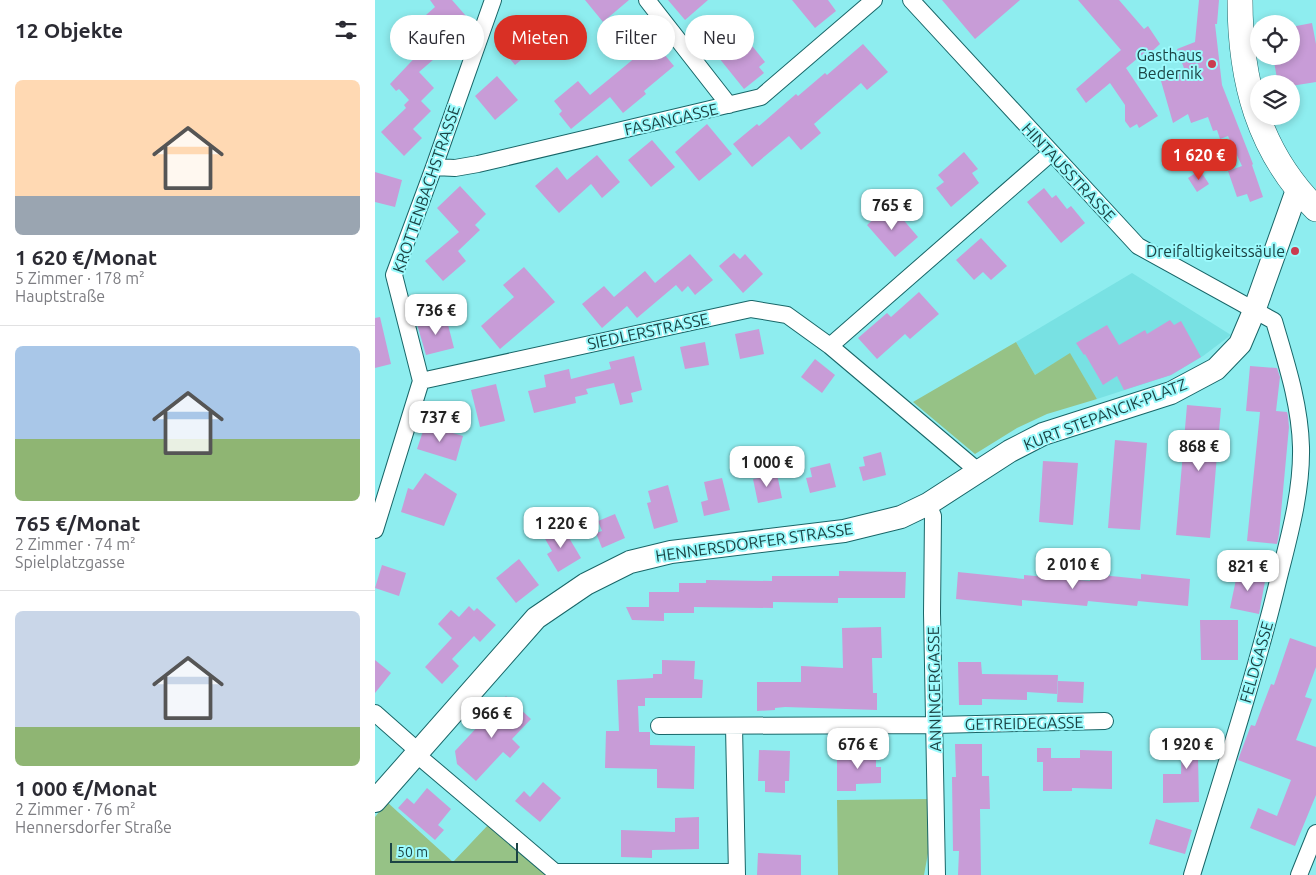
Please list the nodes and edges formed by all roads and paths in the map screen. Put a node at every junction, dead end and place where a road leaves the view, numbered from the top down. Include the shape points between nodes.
1 (493, 0) edge
2 (647, 0) edge
3 (874, 0) edge
4 (911, 0) edge
5 (1240, 0) edge
6 (729, 105) junction
7 (1051, 153) junction
8 (435, 167) junction
9 (1297, 190) junction
10 (1316, 209) edge
11 (1254, 311) junction
12 (830, 346) junction
13 (421, 381) junction
14 (978, 471) junction
15 (928, 504) junction
16 (375, 530) edge
17 (375, 713) edge
18 (1105, 721) dead end
19 (935, 725) junction
20 (659, 726) dead end
21 (734, 726) junction
22 (417, 753) junction
23 (375, 801) edge
24 (1316, 833) edge
25 (737, 873) edge
26 (937, 875) edge
27 (1192, 875) edge
28 (1299, 875) edge

1 - 8 street, KROTTENBACHSTRASSE
2 - 6 street
3 - 6 street, FASANGASSE via 761,97
4 - 7 street, HINTAUSSTRASSE
5 - 9 main road via 1242,58 1252,100 1273,153
6 - 8 street, FASANGASSE via 478,164
7 - 11 street, HINTAUSSTRASSE via 1138,246
7 - 12 street
8 - 13 street, KROTTENBACHSTRASSE via 394,275
9 - 10 main road
9 - 11 street, KURT STEPANCIK-PLATZ
11 - 14 street, KURT STEPANCIK-PLATZ via 1240,344 1216,369 1171,393 1043,434
11 - 27 street, FELDGASSE via 1273,321 1294,393 1301,446 1299,490 1255,671
12 - 13 street, SIEDLERSTRASSE via 787,315 751,309
12 - 14 street, SIEDLERSTRASSE
13 - 16 street
14 - 15 street, HENNERSDORFER STRASSE
15 - 19 street, ANNINGERGASSE via 933,516
15 - 22 street, HENNERSDORFER STRASSE via 901,517 844,531 671,552 630,562 586,584 536,618
17 - 22 street
18 - 19 street, GETREIDEGASSE
19 - 21 street, GETREIDEGASSE
19 - 26 street, ANNINGERGASSE
20 - 21 street, GETREIDEGASSE
21 - 25 street
22 - 23 street, HENNERSDORFER STRASSE
22 - 25 street via 555,872
24 - 28 street

